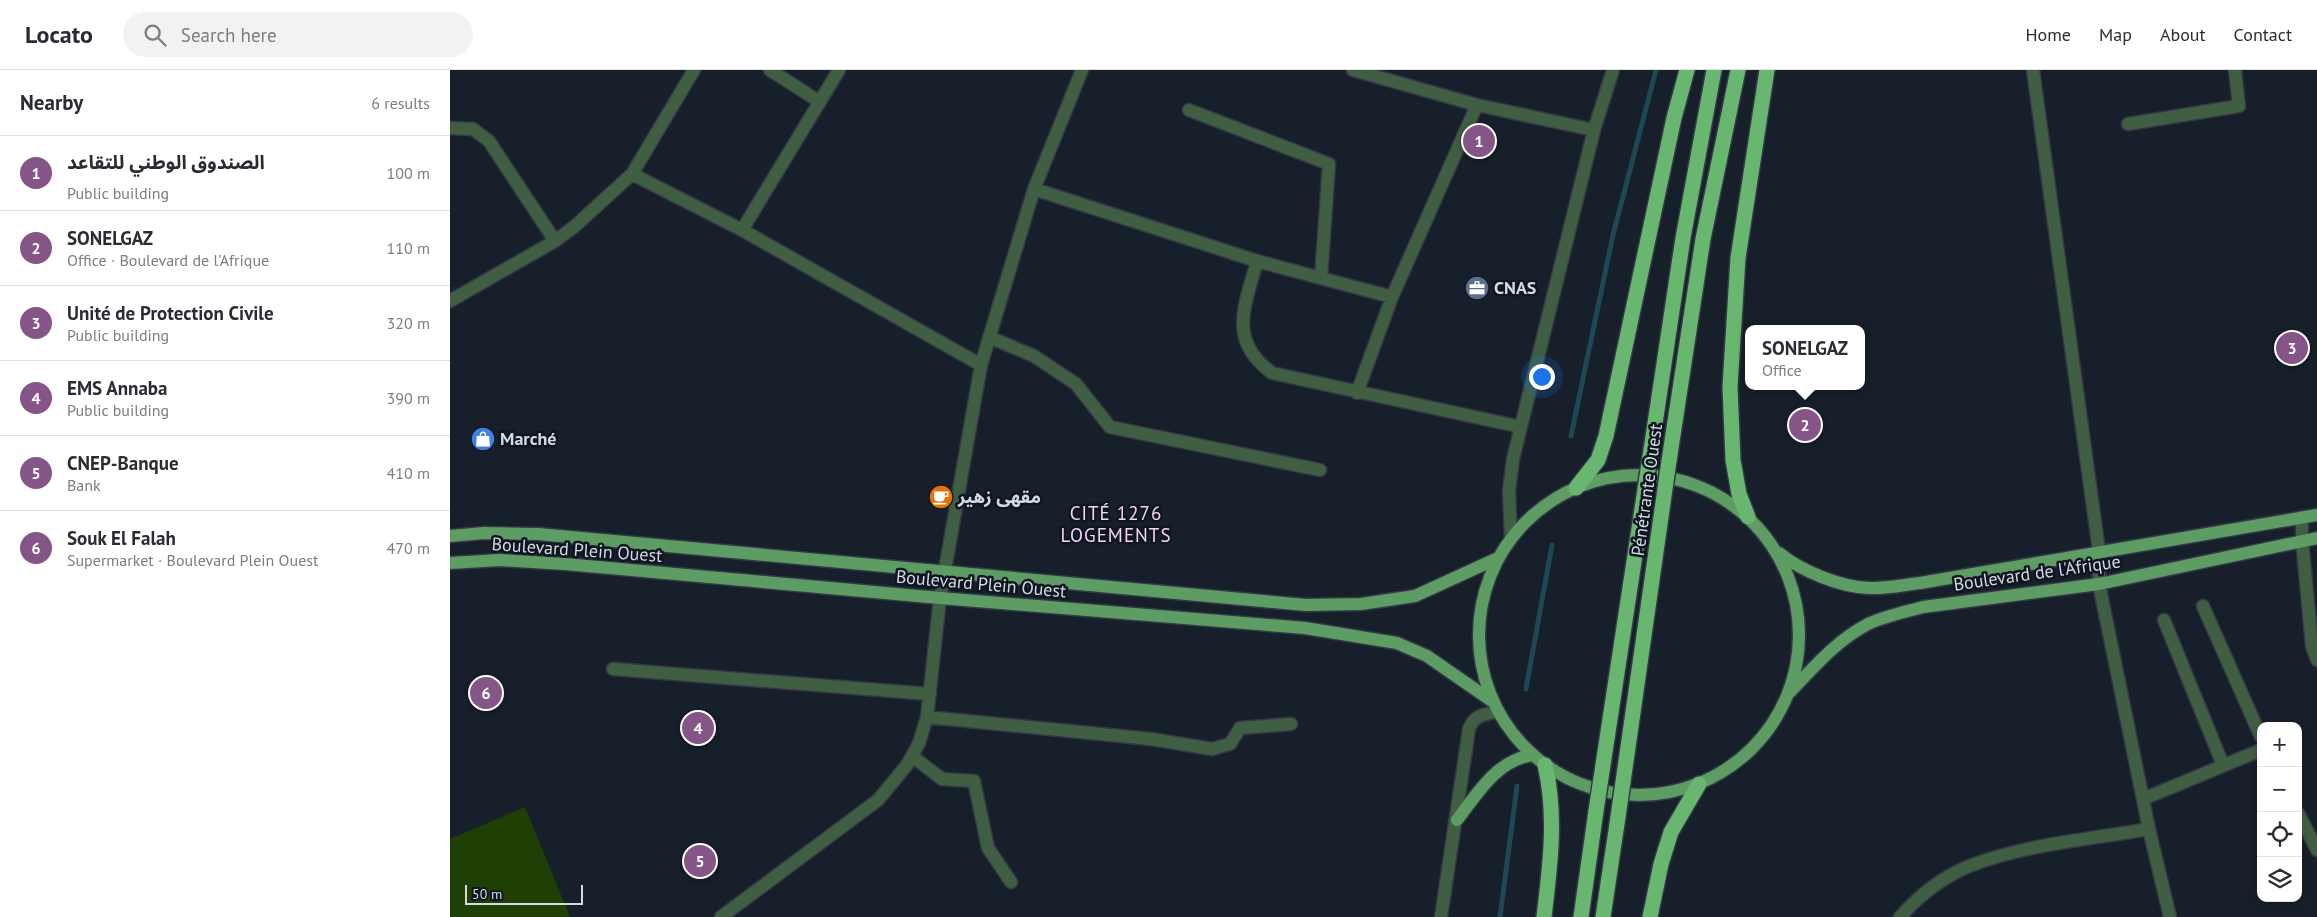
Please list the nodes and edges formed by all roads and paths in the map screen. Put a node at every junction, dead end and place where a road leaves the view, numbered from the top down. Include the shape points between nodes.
1 (694, 70) edge
2 (770, 70) edge
3 (839, 70) edge
4 (1082, 70) edge
5 (1353, 70) edge
6 (1613, 70) edge
7 (1688, 70) edge
8 (1714, 70) edge
9 (1738, 70) edge
10 (1767, 70) edge
11 (2033, 70) edge
12 (2235, 70) edge
13 (820, 102) junction
14 (1477, 105) junction
15 (1189, 110) dead end
16 (2128, 124) dead end
17 (450, 128) edge
18 (1594, 130) junction
19 (632, 174) junction
20 (1034, 189) junction
21 (742, 230) junction
22 (555, 241) junction
23 (1257, 261) junction
24 (1320, 278) junction
25 (1392, 297) junction
26 (450, 302) edge
27 (989, 337) junction
28 (981, 365) junction
29 (1357, 393) junction
30 (1521, 427) junction
31 (1320, 470) dead end
32 (1576, 488) junction
33 (2317, 515) edge
34 (1748, 517) junction
35 (2302, 517) junction
36 (450, 536) edge
37 (2317, 538) edge
38 (1511, 539) junction
39 (2302, 540) junction
40 (1774, 549) junction
41 (2099, 551) junction
42 (1498, 558) junction
43 (450, 563) edge
44 (945, 573) junction
45 (2098, 584) junction
46 (940, 598) junction
47 (2203, 606) dead end
48 (2164, 620) dead end
49 (2314, 636) edge
50 (2317, 660) edge
51 (612, 669) dead end
52 (930, 694) junction
53 (1789, 694) junction
54 (1492, 700) junction
55 (1498, 712) junction
56 (927, 718) junction
57 (1291, 724) dead end
58 (2257, 728) edge
59 (2257, 752) edge
60 (1532, 755) junction
61 (912, 756) junction
62 (1545, 765) junction
63 (2223, 765) junction
64 (1700, 784) junction
65 (2143, 799) junction
66 (1457, 820) junction
67 (2302, 821) edge
68 (2149, 829) junction
69 (2317, 850) edge
70 (1010, 882) dead end
71 (721, 917) edge
72 (1441, 917) edge
73 (1544, 917) edge
74 (1581, 917) edge
75 (1603, 917) edge
76 (1650, 917) edge
77 (1900, 917) edge
78 (2170, 917) edge

1 - 19 street
2 - 13 street
3 - 13 street
4 - 20 street
5 - 14 street
6 - 18 street
7 - 32 highway via 1674,118 1606,436 1598,460
8 - 74 highway, Pénétrante Ouest, bridge via 1683,238
9 - 75 highway, Pénétrante Ouest, bridge via 1703,239
10 - 34 highway via 1738,258 1730,387 1733,460 1739,494
11 - 41 street
12 - 16 street via 2239,106
13 - 21 street
14 - 18 street
14 - 25 street
15 - 24 street via 1329,164
17 - 22 street via 473,129 489,141
18 - 30 street
19 - 21 street
19 - 22 street
20 - 23 street
20 - 27 street
21 - 28 street
22 - 26 street
23 - 24 street
23 - 29 street via 1242,320 1243,335 1257,362 1272,373
24 - 25 street
25 - 29 street
27 - 28 street
27 - 31 street via 1034,356 1076,384 1110,427
28 - 44 street
29 - 30 street
30 - 38 street via 1509,491
32 - 34 main road via 1621,477 1648,476 1684,482 1718,496
32 - 38 main road via 1534,514
33 - 35 main road, Boulevard de l'Afrique
34 - 40 main road
35 - 39 street
35 - 41 main road, Boulevard de l'Afrique
36 - 44 main road, Boulevard Plein Ouest via 538,534
37 - 39 main road, Boulevard de l'Afrique
38 - 42 main road
39 - 45 main road, Boulevard de l'Afrique
39 - 49 street
40 - 41 main road, Boulevard de l'Afrique via 1792,564 1824,579 1868,588 1920,583
40 - 53 main road via 1791,583 1799,620 1798,657
41 - 45 street
42 - 44 main road, Boulevard Plein Ouest via 1415,596 1352,604 1306,605
42 - 54 main road via 1484,592 1478,629 1481,666
43 - 46 main road, Boulevard Plein Ouest via 500,560 565,564
44 - 46 street
45 - 53 main road, Boulevard de l'Afrique via 1923,607 1895,614 1868,624 1845,638
45 - 65 street
46 - 52 street
46 - 54 main road, Boulevard Plein Ouest via 1305,628 1397,643 1427,656
47 - 58 street
48 - 63 street
49 - 50 street
51 - 52 street
52 - 56 street
53 - 64 main road via 1774,723 1753,748
54 - 55 main road
55 - 60 main road
55 - 66 street via 1479,715 1471,724
56 - 57 street via 1151,739 1212,749 1230,744 1240,728
56 - 61 street
59 - 63 street
60 - 62 main road
60 - 66 main road via 1515,759 1499,768
61 - 70 street via 942,779 974,781 988,848
61 - 71 street via 878,800
62 - 64 main road via 1581,785 1620,794 1660,794
62 - 73 highway via 1551,791 1552,850
63 - 65 street
64 - 76 highway via 1671,832
65 - 68 street
66 - 72 street
67 - 69 street
68 - 77 street via 2012,853 1966,868 1928,890
68 - 78 street

